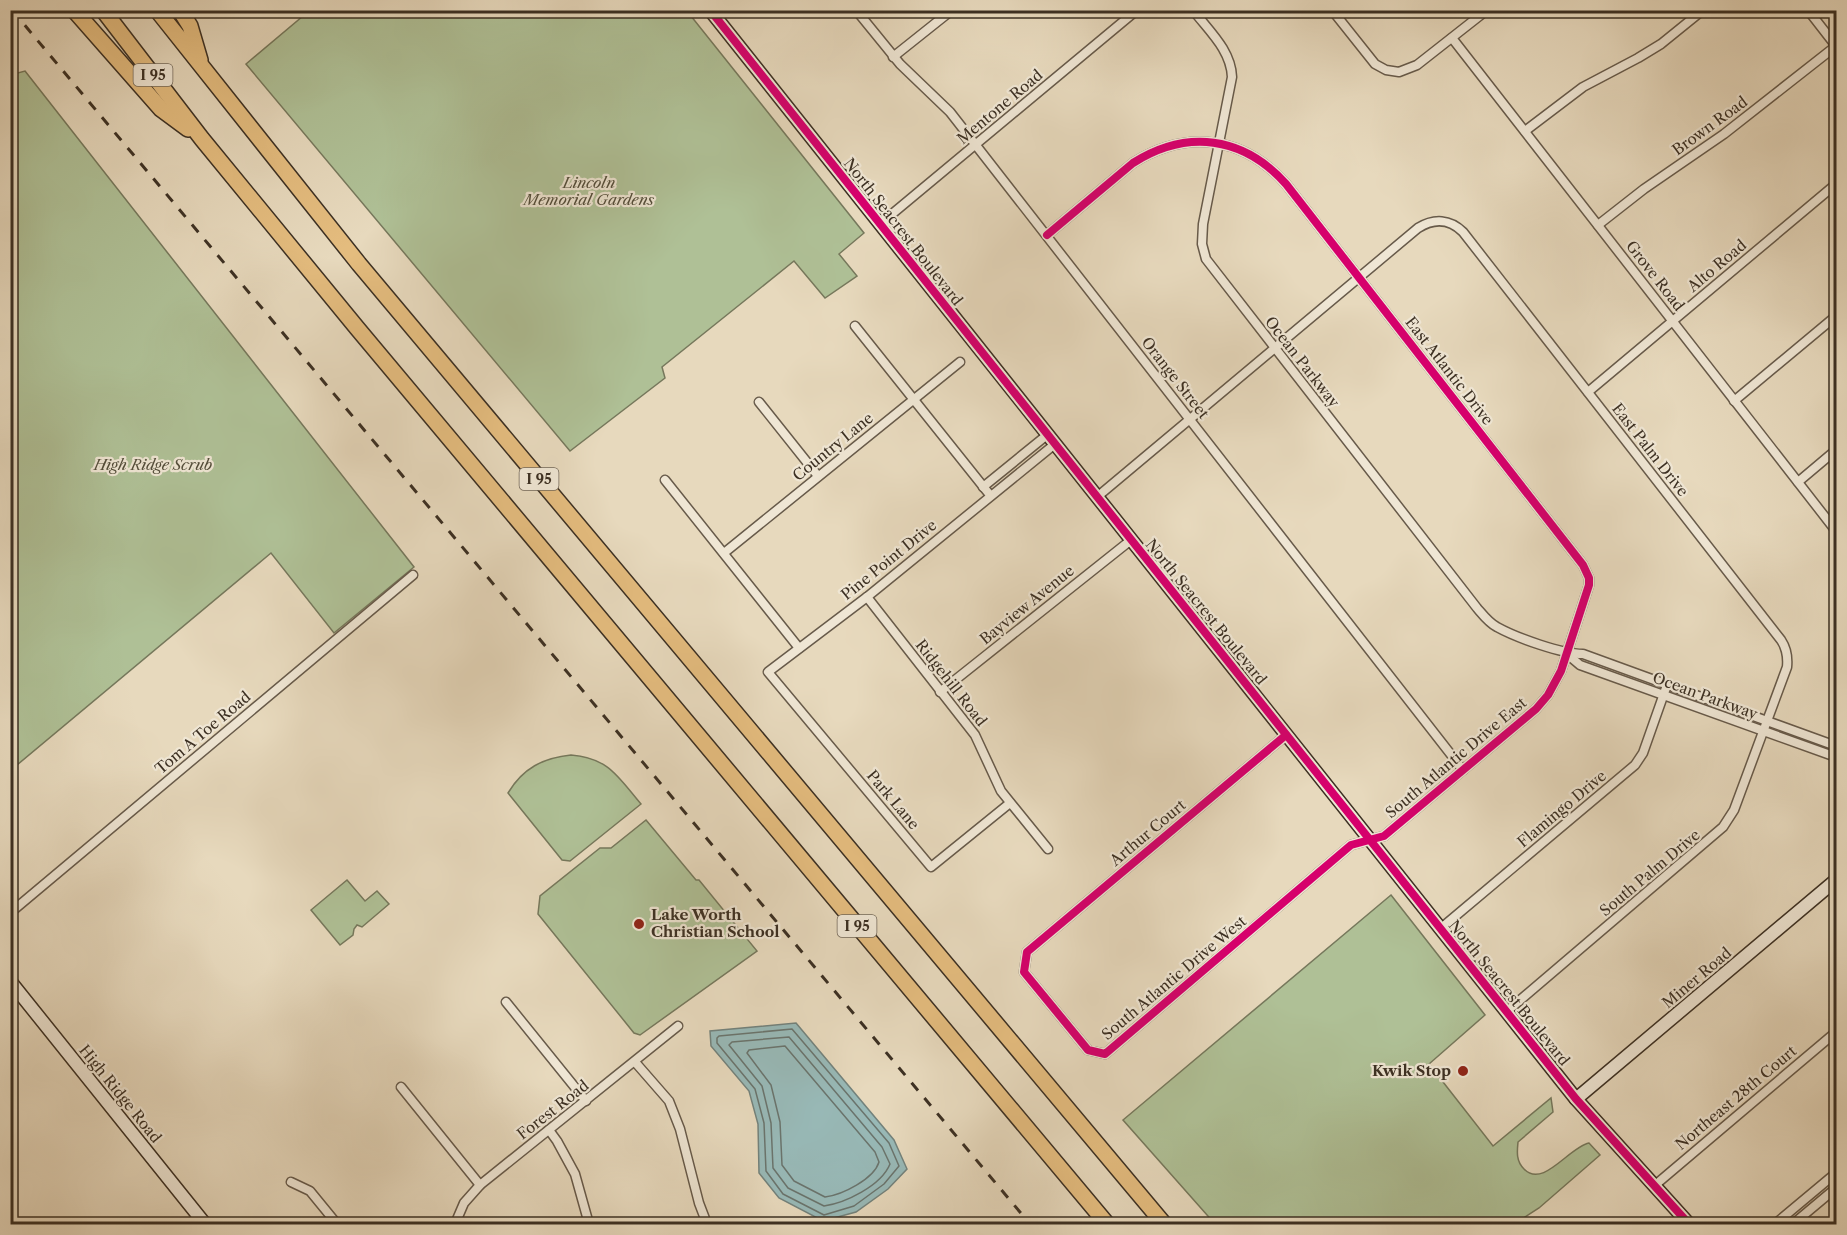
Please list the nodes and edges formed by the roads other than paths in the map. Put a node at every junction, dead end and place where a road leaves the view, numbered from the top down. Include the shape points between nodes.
1 (74, 10) edge
2 (103, 10) edge
3 (157, 10) edge
4 (180, 10) edge
5 (710, 10) edge
6 (856, 10) edge
7 (952, 10) edge
8 (1137, 10) edge
9 (1192, 10) edge
10 (1332, 10) edge
11 (1487, 10) edge
12 (1703, 10) edge
13 (1808, 10) edge
14 (1836, 29) edge
15 (1828, 35) junction
16 (1452, 38) junction
17 (1836, 46) edge
18 (894, 57) junction
19 (202, 68) junction
20 (1525, 131) junction
21 (202, 139) junction
22 (1218, 143) junction
23 (975, 144) junction
24 (1836, 184) edge
25 (880, 224) junction
26 (1598, 225) junction
27 (1047, 235) junction
28 (1359, 278) junction
29 (1836, 316) edge
30 (1673, 322) junction
31 (855, 326) dead end
32 (1275, 349) junction
33 (960, 362) dead end
34 (1588, 392) junction
35 (914, 400) junction
36 (1734, 401) junction
37 (759, 402) dead end
38 (1190, 419) junction
39 (1051, 440) junction
40 (1836, 450) edge
41 (1019, 458) junction
42 (1026, 467) junction
43 (818, 476) junction
44 (665, 480) dead end
45 (1798, 482) junction
46 (983, 487) junction
47 (990, 495) junction
48 (1097, 497) junction
49 (1836, 531) edge
50 (1131, 540) junction
51 (724, 553) junction
52 (413, 575) dead end
53 (867, 597) junction
54 (799, 648) junction
55 (1567, 654) junction
56 (768, 672) joint
57 (1667, 685) junction
58 (940, 692) junction
59 (1664, 695) junction
60 (1767, 722) junction
61 (1763, 731) junction
62 (1286, 735) junction
63 (1836, 746) edge
64 (1836, 757) edge
65 (1463, 770) junction
66 (1010, 803) junction
67 (1370, 839) junction
68 (1047, 849) dead end
69 (1836, 880) edge
70 (10, 913) edge
71 (1440, 929) junction
72 (1027, 952) joint
73 (10, 981) edge
74 (506, 1002) dead end
75 (1506, 1012) junction
76 (678, 1026) dead end
77 (1836, 1032) edge
78 (635, 1062) junction
79 (401, 1087) dead end
80 (1576, 1099) junction
81 (586, 1101) junction
82 (549, 1130) junction
83 (1836, 1173) edge
84 (291, 1182) dead end
85 (480, 1185) junction
86 (1654, 1186) junction
87 (1836, 1188) edge
88 (206, 1224) edge
89 (337, 1224) edge
90 (455, 1224) edge
91 (587, 1224) edge
92 (707, 1224) edge
93 (1107, 1224) edge
94 (1164, 1224) edge
95 (1689, 1224) edge
96 (1775, 1224) edge
97 (1793, 1224) edge

1 - 21 highway via 161,109
2 - 21 highway, I 95
3 - 19 highway, I 95
4 - 19 highway via 190,26
5 - 25 street, North Seacrest Boulevard
6 - 18 street, Orange Street
7 - 18 street
8 - 23 street, Mentone Road
9 - 22 street, Ocean Parkway via 1225,52 1232,68
10 - 16 street via 1375,64 1386,70 1399,72 1417,65
11 - 16 street
12 - 20 street via 1661,44 1583,87
13 - 15 street
14 - 15 street
15 - 17 street
16 - 20 street, Grove Road
17 - 26 street, Brown Road via 1724,134
18 - 23 street, Orange Street via 939,100
19 - 94 highway, I 95 via 358,264
20 - 26 street, Grove Road
21 - 93 highway, I 95
22 - 27 street, East Atlantic Drive via 1182,142 1146,155
22 - 28 street, East Atlantic Drive via 1251,154 1276,172
22 - 32 street, Ocean Parkway via 1203,224 1203,250 1212,269
23 - 25 street, Mentone Road
23 - 27 street, Orange Street
24 - 30 street, Alto Road
25 - 39 street, North Seacrest Boulevard
26 - 30 street, Grove Road
27 - 38 street, Orange Street
28 - 32 street
28 - 34 street, East Palm Drive via 1418,228 1438,221 1452,224 1463,232
28 - 55 street, East Atlantic Drive via 1586,571 1588,592
29 - 36 street
30 - 34 street, Alto Road
30 - 36 street, Grove Road
31 - 35 street
32 - 38 street
32 - 55 street, Ocean Parkway via 1489,622
33 - 35 street, Country Lane
34 - 60 street, East Palm Drive via 1785,646 1786,667
35 - 43 street, Country Lane
35 - 46 street
36 - 45 street, Grove Road
37 - 43 street
38 - 48 street
38 - 65 street, Orange Street
39 - 41 street
39 - 42 street, Pine Point Drive
39 - 48 street, North Seacrest Boulevard
40 - 45 street
41 - 42 street
41 - 46 street
42 - 47 street, Pine Point Drive
43 - 51 street, Country Lane
44 - 51 street
45 - 49 street, Grove Road
46 - 47 street
47 - 53 street, Pine Point Drive
48 - 50 street, North Seacrest Boulevard
50 - 58 street, Bayview Avenue
50 - 62 street, North Seacrest Boulevard
51 - 54 street
52 - 70 street, Tom A Toe Road
53 - 54 street, Pine Point Drive
53 - 58 street, Ridgehill Road
54 - 56 street, Pine Point Drive
55 - 57 street, Ocean Parkway via 1583,654
55 - 59 street, Ocean Parkway via 1580,665
55 - 65 street, South Atlantic Drive East via 1543,702
56 - 66 street, Park Lane via 931,867
57 - 59 street, Flamingo Drive
57 - 60 street, Ocean Parkway
58 - 66 street, Ridgehill Road via 975,735
59 - 61 street, Ocean Parkway
59 - 71 street, Flamingo Drive via 1635,765
60 - 61 street, South Palm Drive
60 - 63 street, Ocean Parkway
61 - 64 street, Ocean Parkway
61 - 75 street, South Palm Drive via 1734,810 1723,827
62 - 67 street, North Seacrest Boulevard
62 - 72 street, Arthur Court
65 - 67 street, South Atlantic Drive East via 1384,836
66 - 68 street, Ridgehill Road
67 - 71 street, North Seacrest Boulevard
67 - 72 street, South Atlantic Drive West via 1351,845 1105,1054 1088,1050 1024,972
69 - 80 street, Miner Road
71 - 75 street, North Seacrest Boulevard
73 - 88 street, High Ridge Road
74 - 81 street
75 - 80 street, North Seacrest Boulevard
76 - 78 street, Forest Road
77 - 86 street, Northeast 28th Court
78 - 81 street, Forest Road
78 - 92 street via 669,1101
79 - 85 street
80 - 86 street, North Seacrest Boulevard
81 - 82 street, Forest Road
82 - 85 street, Forest Road
82 - 91 street via 575,1174
83 - 96 street
84 - 89 street via 310,1191
85 - 90 street, Forest Road via 464,1203
86 - 95 street, North Seacrest Boulevard
87 - 97 street

